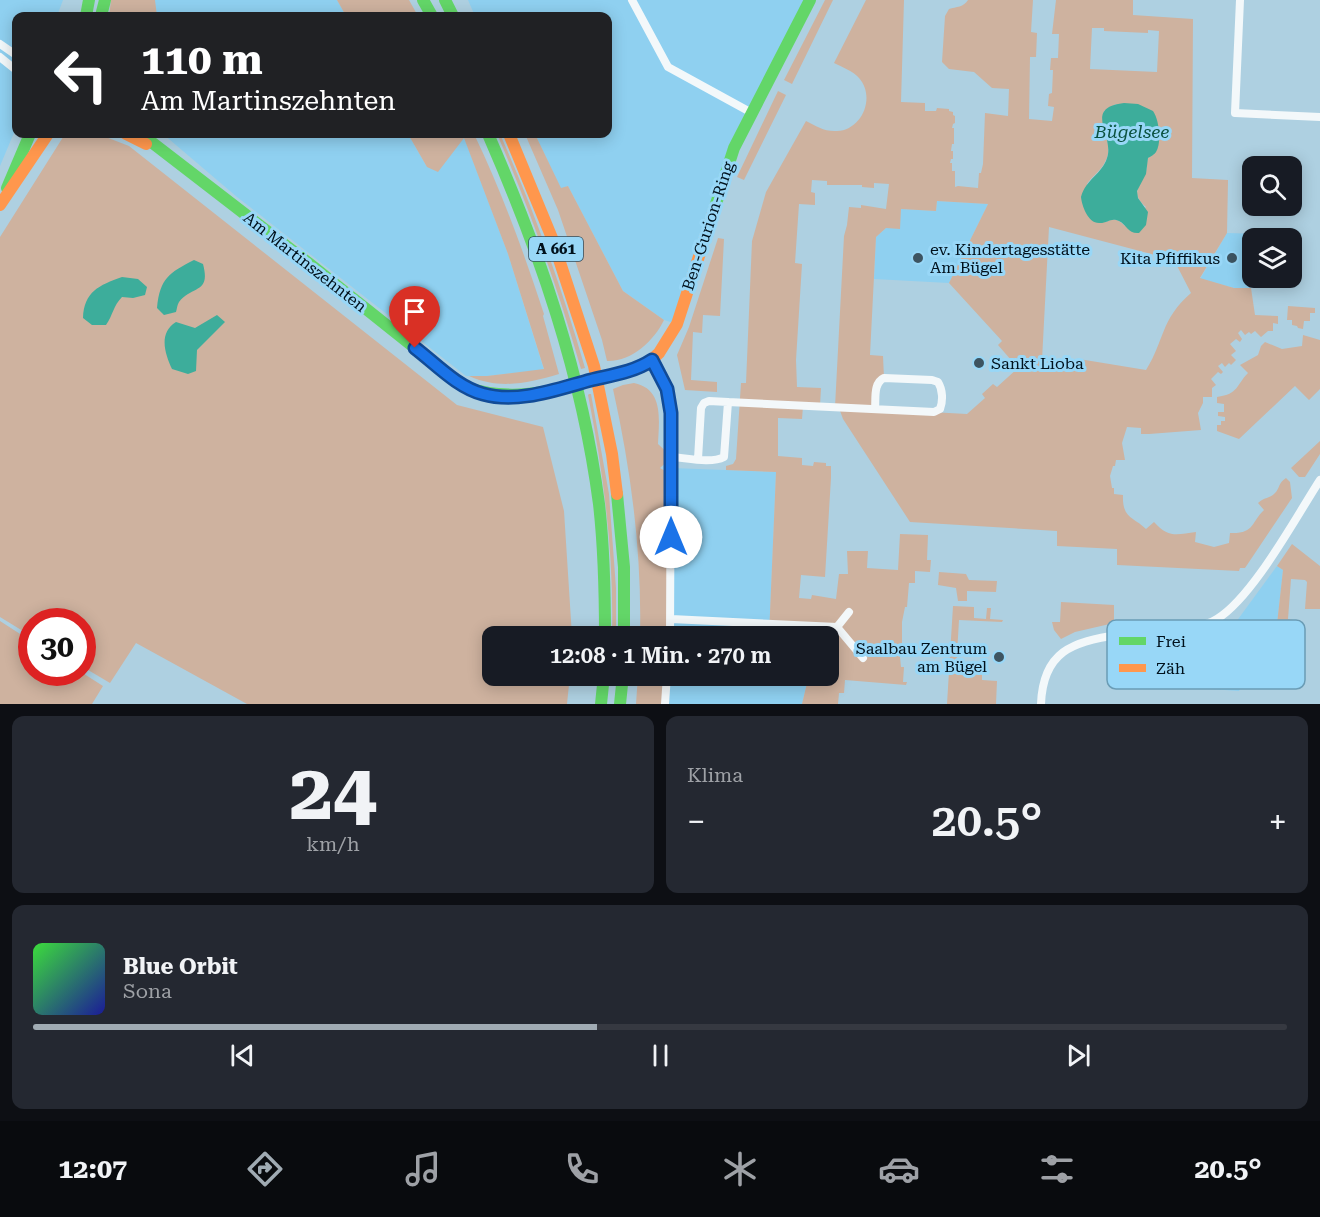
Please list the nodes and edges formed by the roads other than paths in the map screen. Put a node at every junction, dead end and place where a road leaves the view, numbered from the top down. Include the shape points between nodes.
1 (632, 0) edge
2 (810, 0) edge
3 (1240, 0) edge
4 (0, 57) edge
5 (12, 67) edge
6 (752, 113) junction
7 (1320, 117) edge
8 (28, 138) edge
9 (45, 138) edge
10 (134, 138) edge
11 (146, 138) edge
12 (490, 138) edge
13 (511, 138) edge
14 (161, 151) junction
15 (0, 205) edge
16 (652, 360) junction
17 (728, 402) junction
18 (875, 409) junction
19 (672, 457) junction
20 (698, 459) junction
21 (1320, 480) edge
22 (849, 612) dead end
23 (671, 619) junction
24 (1213, 620) edge
25 (605, 626) edge
26 (624, 626) edge
27 (671, 626) edge
28 (816, 626) edge
29 (838, 626) edge
30 (839, 629) edge
31 (1107, 636) edge
32 (863, 658) dead end
33 (603, 686) edge
34 (622, 686) edge
35 (666, 686) edge
36 (601, 704) edge
37 (620, 704) edge
38 (665, 704) edge
39 (1041, 704) edge

1 - 6 street via 668,67
2 - 6 main road, Ben-Gurion-Ring
3 - 7 street via 1235,113
4 - 5 street
6 - 16 main road, Ben-Gurion-Ring via 727,166 677,324
8 - 15 main road
9 - 15 main road
10 - 14 main road, Am Martinszehnten
11 - 14 main road, Am Martinszehnten
12 - 25 main road, A 661 via 534,244 575,372 592,455 605,561
13 - 26 main road, A 661 via 552,238 594,366 619,510
14 - 16 main road, Am Martinszehnten via 464,387 514,397 633,370
16 - 19 street via 670,405
17 - 18 street
17 - 20 street via 710,401 701,408
17 - 20 street via 724,458
18 - 18 street via 934,412 942,404 942,388 933,380 884,378 877,385
19 - 20 street
19 - 23 street
21 - 24 street via 1246,592 1227,612
22 - 29 street
23 - 27 street
23 - 28 street
30 - 32 street
31 - 39 street via 1063,651 1046,672
33 - 36 main road
34 - 37 main road
35 - 38 street

